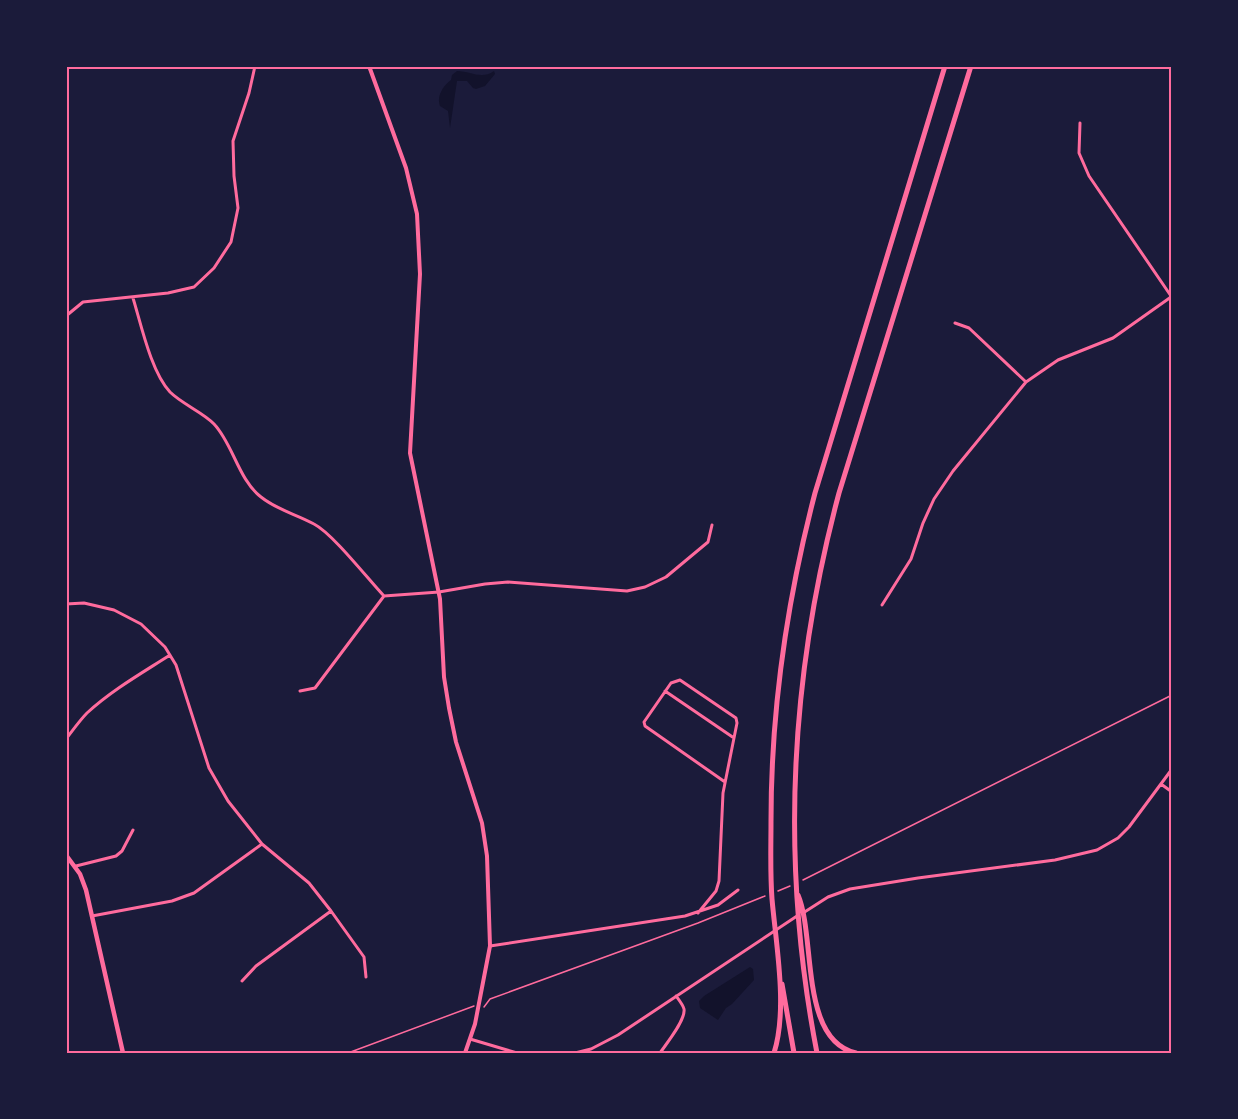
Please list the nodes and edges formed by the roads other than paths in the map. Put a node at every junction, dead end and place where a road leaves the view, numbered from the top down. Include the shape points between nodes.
1 (255, 66) edge
2 (369, 66) edge
3 (945, 66) edge
4 (971, 66) edge
5 (1080, 123) dead end
6 (1172, 297) edge
7 (133, 298) junction
8 (66, 316) edge
9 (955, 323) dead end
10 (1026, 382) junction
11 (712, 525) dead end
12 (439, 592) junction
13 (384, 596) junction
14 (66, 604) edge
15 (882, 604) dead end
16 (170, 655) junction
17 (300, 691) dead end
18 (665, 691) junction
19 (734, 738) junction
20 (66, 739) edge
21 (1172, 769) edge
22 (725, 782) junction
23 (1161, 784) junction
24 (1172, 792) edge
25 (133, 830) dead end
26 (262, 844) junction
27 (66, 855) edge
28 (76, 866) junction
29 (738, 890) dead end
30 (797, 893) junction
31 (331, 911) junction
32 (698, 913) junction
33 (92, 916) junction
34 (490, 946) junction
35 (778, 962) junction
36 (366, 977) dead end
37 (242, 981) dead end
38 (676, 996) junction
39 (470, 1039) junction
40 (123, 1053) edge
41 (465, 1053) edge
42 (517, 1053) edge
43 (575, 1053) edge
44 (660, 1053) edge
45 (774, 1053) edge
46 (794, 1053) edge
47 (817, 1053) edge
48 (856, 1053) edge

1 - 7 street via 233,141 238,208 231,242 214,268 194,287
2 - 12 street via 406,168 417,214 420,274 411,453
3 - 35 highway via 818,483 796,571 781,662 772,764 772,892
4 - 30 highway via 852,449 821,563 806,643 796,739
5 - 6 street via 1079,153 1089,176
6 - 10 street via 1113,338 1058,360
7 - 8 street via 82,302
7 - 13 street via 152,362 168,390 214,424 251,488 261,498 315,524
9 - 10 street via 969,328
10 - 15 street via 934,499 911,559
11 - 12 street via 708,542 666,577 645,587 627,591 508,582
12 - 13 street
12 - 34 street via 449,708 485,839
13 - 17 street via 315,688
14 - 16 street via 84,603 114,610 141,624
16 - 20 street via 119,687 86,714
16 - 26 street via 209,768 228,801
18 - 19 street
18 - 19 street via 673,681 684,681 736,718
18 - 22 street via 644,724
19 - 22 street
21 - 23 street
22 - 32 street via 719,881
23 - 24 street
23 - 38 street via 1125,831 1107,845 1055,860 864,886 838,893
25 - 28 street via 116,856
26 - 31 street via 309,883
26 - 33 street via 194,892 172,901
27 - 28 main road
28 - 33 main road
29 - 32 street via 718,905
30 - 47 highway via 802,963
30 - 48 highway via 822,1024 837,1045
31 - 36 street via 364,957
31 - 37 street via 256,966
32 - 34 street
33 - 40 main road
34 - 39 street
35 - 45 highway via 780,1019
35 - 46 highway
38 - 43 street via 610,1040
38 - 44 street via 684,1014
39 - 41 street
39 - 42 street

